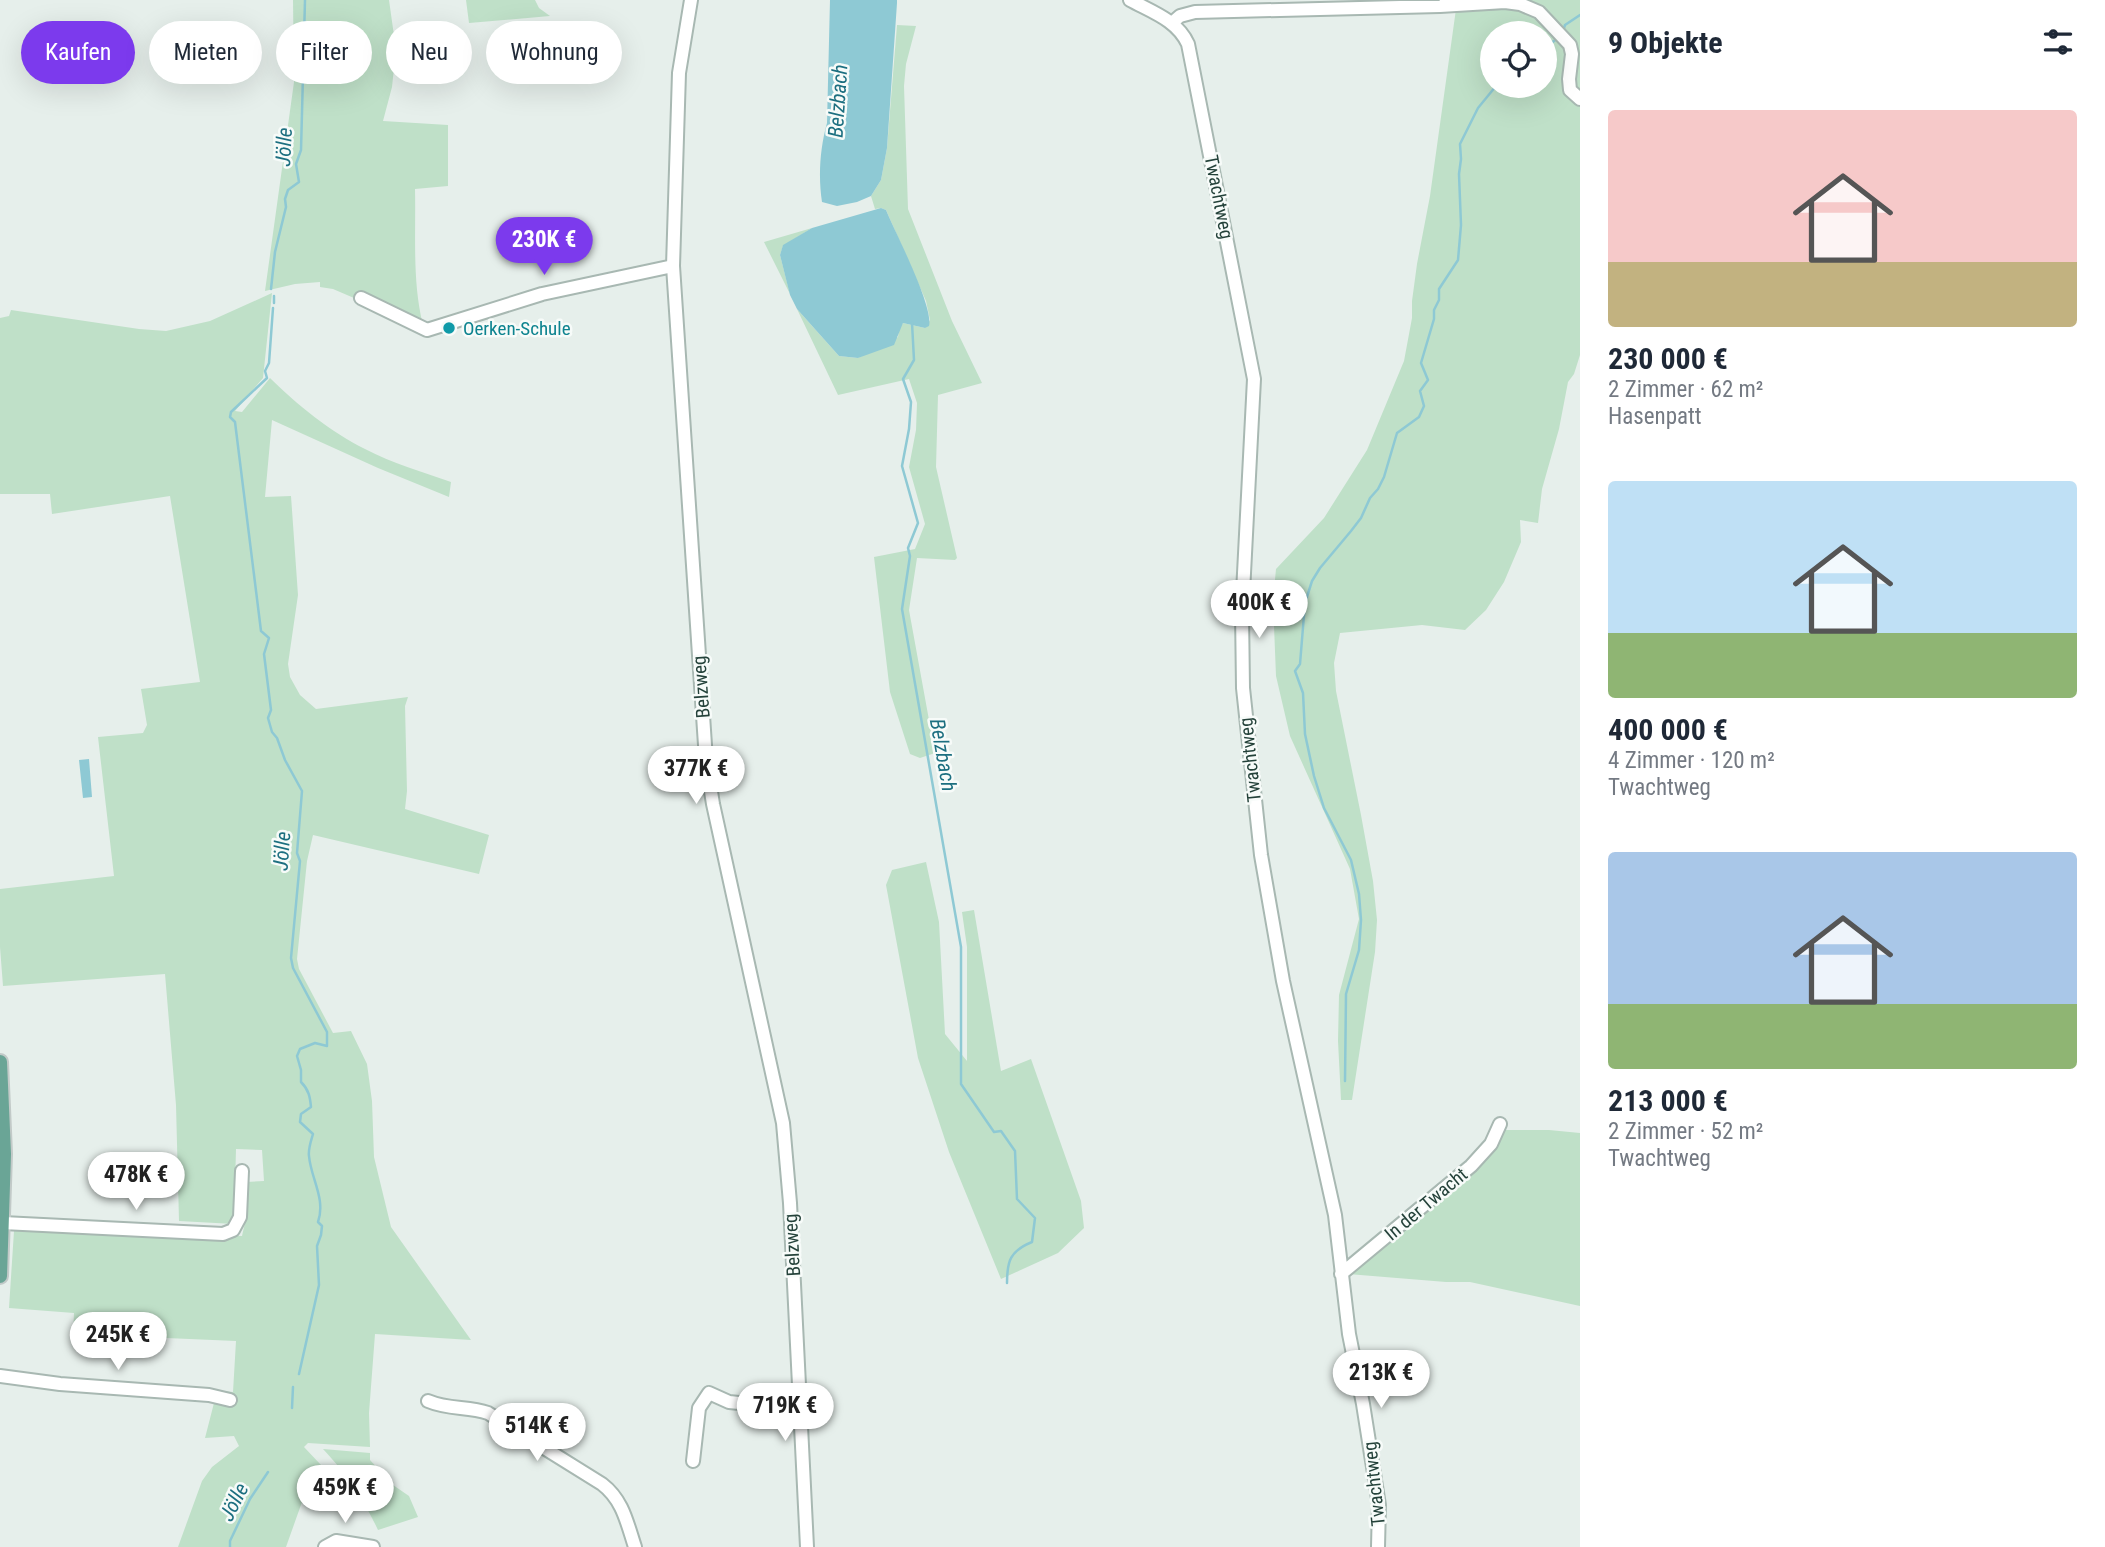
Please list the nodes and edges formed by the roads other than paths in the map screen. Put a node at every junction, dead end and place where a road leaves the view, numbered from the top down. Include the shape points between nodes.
1 (691, 0) edge
2 (1130, 0) edge
3 (1173, 22) junction
4 (1580, 99) edge
5 (673, 266) junction
6 (361, 298) dead end
7 (0, 1062) edge
8 (1500, 1124) dead end
9 (242, 1171) dead end
10 (3, 1223) junction
11 (1341, 1274) junction
12 (0, 1276) edge
13 (0, 1376) edge
14 (230, 1400) dead end
15 (428, 1401) dead end
16 (799, 1409) junction
17 (693, 1461) dead end
18 (325, 1547) edge
19 (373, 1547) edge
20 (635, 1547) edge
21 (807, 1547) edge
22 (1378, 1547) edge

1 - 5 street, Belzweg via 678,86
2 - 3 street
3 - 4 street via 1195,12 1520,4 1539,12 1570,45 1570,90
3 - 11 street, Twachtweg via 1184,35 1191,57 1255,379 1242,612 1243,688 1261,855 1283,981 1335,1215
5 - 6 street via 542,294 427,330
5 - 16 street, Belzweg via 706,760 783,1123
7 - 10 main road
8 - 11 street, In der Twacht via 1471,1166
9 - 10 street via 240,1217 233,1230 223,1234
10 - 12 main road
11 - 22 street, Twachtweg via 1370,1440
13 - 14 street
15 - 20 street via 488,1413 612,1491
16 - 17 street via 729,1402 709,1393 699,1408
16 - 21 street, Belzweg
18 - 19 street via 336,1541

